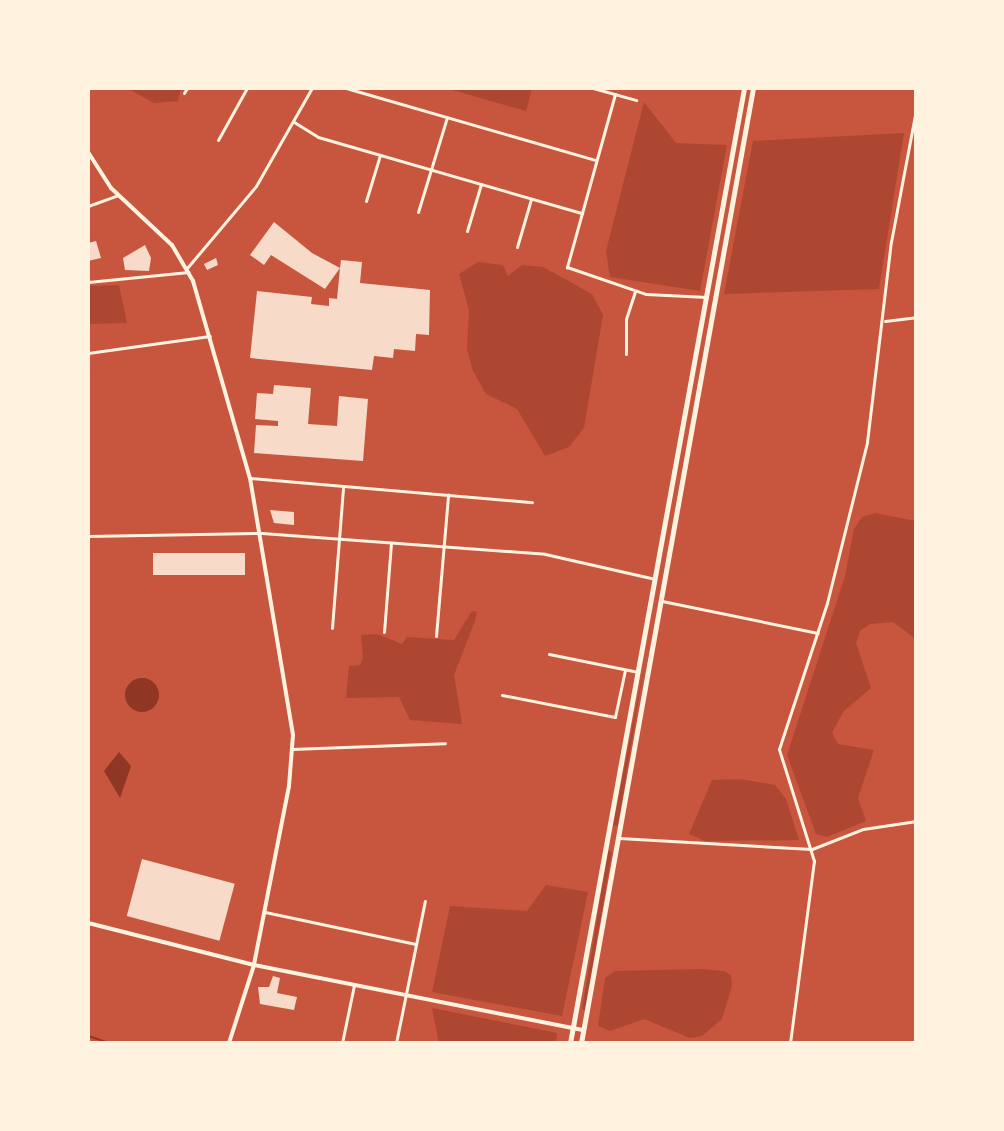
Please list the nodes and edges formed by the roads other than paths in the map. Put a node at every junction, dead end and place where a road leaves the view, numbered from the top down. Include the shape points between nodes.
1 (187, 88) edge
2 (247, 88) edge
3 (312, 88) edge
4 (346, 88) edge
5 (593, 88) edge
6 (744, 88) edge
7 (753, 88) edge
8 (184, 93) dead end
9 (615, 94) junction
10 (636, 100) dead end
11 (916, 110) edge
12 (447, 117) junction
13 (294, 122) junction
14 (218, 140) dead end
15 (88, 152) edge
16 (380, 155) junction
17 (597, 160) junction
18 (431, 169) junction
19 (481, 184) junction
20 (118, 195) junction
21 (531, 199) junction
22 (366, 201) dead end
23 (88, 206) edge
24 (418, 212) dead end
25 (582, 213) junction
26 (467, 231) dead end
27 (517, 247) dead end
28 (188, 270) junction
29 (88, 282) edge
30 (635, 291) junction
31 (707, 297) junction
32 (916, 317) edge
33 (885, 321) junction
34 (210, 336) junction
35 (88, 353) edge
36 (626, 354) dead end
37 (250, 478) junction
38 (343, 486) junction
39 (448, 495) junction
40 (532, 502) dead end
41 (262, 533) junction
42 (88, 536) edge
43 (339, 539) junction
44 (391, 544) junction
45 (444, 548) junction
46 (655, 579) junction
47 (662, 601) junction
48 (88, 608) edge
49 (332, 628) dead end
50 (384, 632) dead end
51 (818, 633) junction
52 (88, 634) edge
53 (436, 636) dead end
54 (549, 654) dead end
55 (625, 670) junction
56 (638, 672) junction
57 (502, 695) dead end
58 (445, 743) dead end
59 (292, 749) junction
60 (916, 821) edge
61 (604, 836) junction
62 (619, 840) junction
63 (812, 849) junction
64 (425, 901) dead end
65 (265, 912) junction
66 (88, 923) edge
67 (416, 944) junction
68 (254, 965) junction
69 (354, 985) junction
70 (405, 995) junction
71 (573, 1028) junction
72 (583, 1030) junction
73 (229, 1043) edge
74 (342, 1043) edge
75 (396, 1043) edge
76 (570, 1043) edge
77 (581, 1043) edge
78 (790, 1043) edge

1 - 8 street
2 - 14 street
3 - 13 street
4 - 12 street
5 - 9 street
6 - 31 main road
7 - 47 main road
9 - 10 street
9 - 17 street
11 - 33 street via 891,242
12 - 17 street
12 - 18 street
13 - 16 street via 318,137
13 - 28 street via 250,194
15 - 20 street
16 - 18 street
16 - 22 street
17 - 25 street
18 - 19 street
18 - 24 street
19 - 21 street
19 - 26 street
20 - 23 street
20 - 28 street via 165,237
21 - 25 street
21 - 27 street
25 - 30 street via 567,267
28 - 29 street
28 - 34 street
30 - 31 street
30 - 36 street via 626,319
31 - 46 main road
32 - 33 street
33 - 51 street via 867,442
34 - 35 street
34 - 37 street
37 - 38 street
37 - 41 street
38 - 39 street
38 - 43 street
39 - 40 street
39 - 45 street
41 - 42 street
41 - 43 street
41 - 59 street via 290,701
43 - 44 street
43 - 49 street
44 - 45 street
44 - 50 street
45 - 46 street via 553,555
45 - 53 street
46 - 56 main road
47 - 51 street
47 - 62 main road
48 - 52 street
51 - 63 street via 779,749 783,774
54 - 55 street
55 - 56 street
55 - 57 street via 615,717
56 - 61 main road
58 - 59 street
59 - 65 street
60 - 63 street via 863,829
61 - 62 main road via 609,845
61 - 62 main road via 612,829
61 - 71 main road
62 - 63 street
62 - 72 main road
63 - 78 street via 814,873
64 - 67 street
65 - 67 street
65 - 68 street
66 - 68 street
67 - 70 street
68 - 69 street
68 - 73 street
69 - 70 street
69 - 74 street
70 - 71 street
70 - 75 street
71 - 72 street
71 - 76 main road
72 - 77 main road

